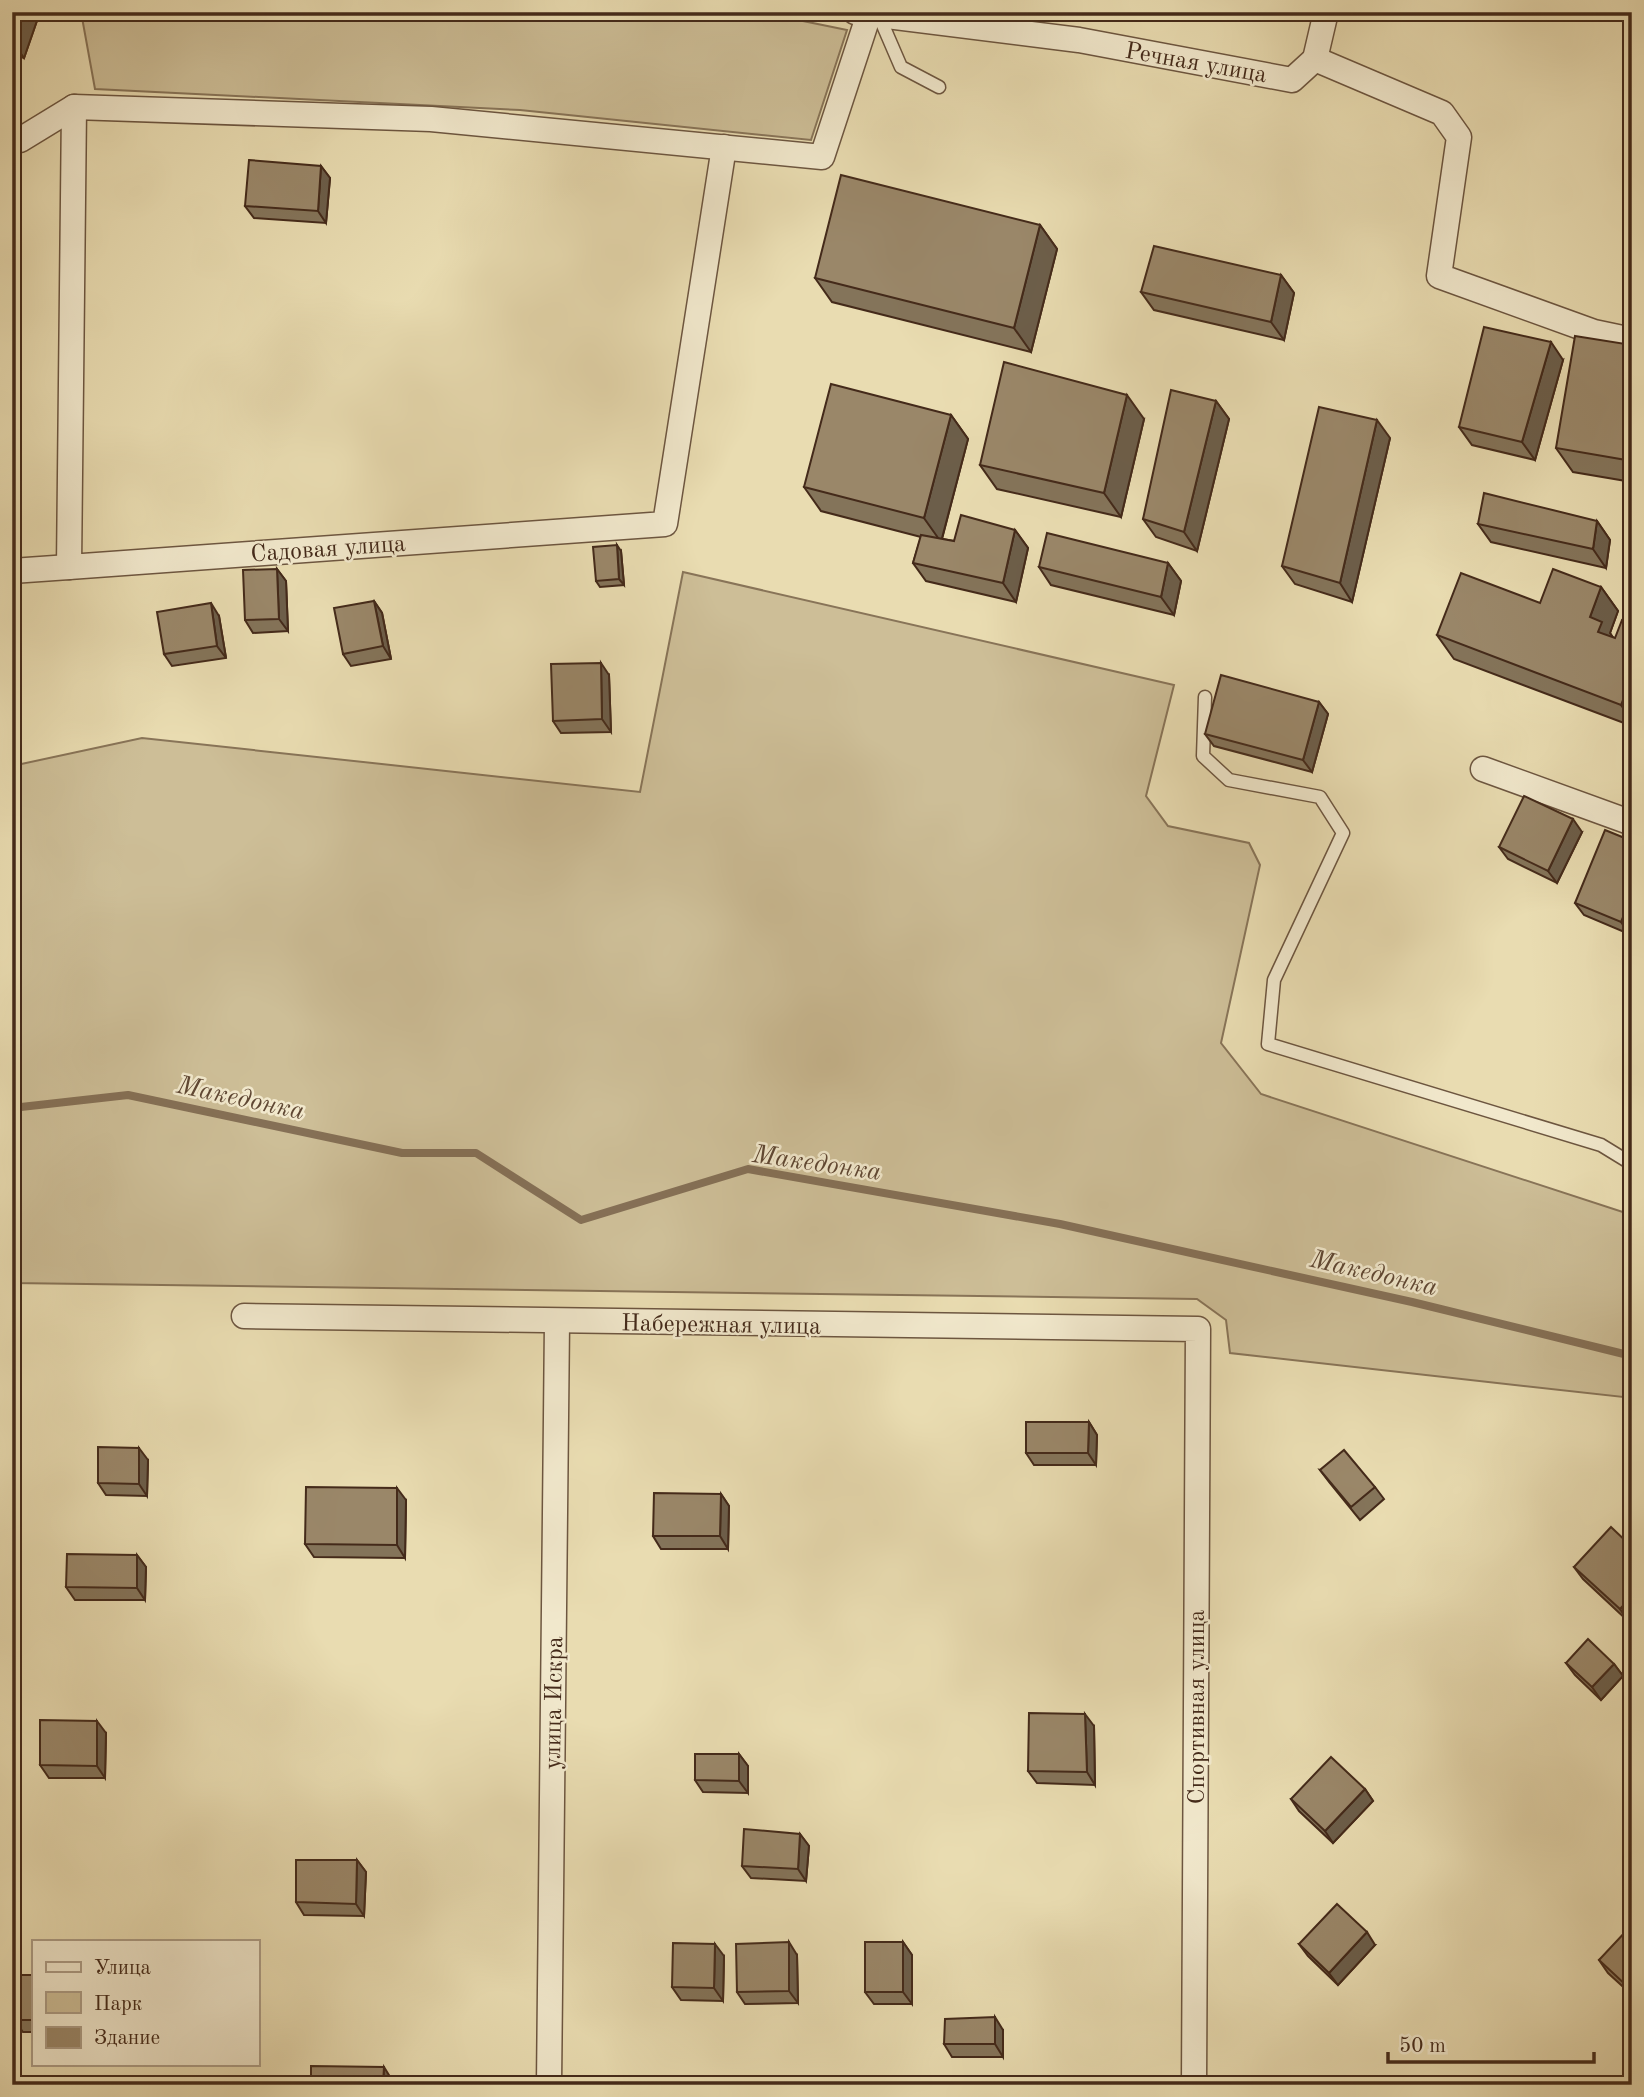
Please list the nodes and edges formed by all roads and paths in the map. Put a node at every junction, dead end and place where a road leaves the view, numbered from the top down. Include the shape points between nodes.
1 (1325, 12) edge
2 (867, 14) edge
3 (1315, 59) junction
4 (939, 88) dead end
5 (74, 107) junction
6 (12, 139) edge
7 (724, 147) junction
8 (1632, 340) edge
9 (69, 567) junction
10 (12, 571) edge
11 (1205, 697) dead end
12 (1483, 769) dead end
13 (1632, 823) edge
14 (1632, 1164) edge
15 (244, 1315) dead end
16 (557, 1322) junction
17 (1198, 1329) joint
18 (549, 2085) edge
19 (1194, 2085) edge

1 - 3 street
2 - 3 street, Речная улица via 1079,40 1292,80
2 - 4 lane via 901,67
2 - 7 street via 822,157
3 - 8 street via 1442,113 1459,137 1439,276 1594,332
5 - 6 street via 20,140
5 - 7 street via 431,119
5 - 9 street
7 - 9 street, Садовая улица via 665,524
9 - 10 street
11 - 14 lane via 1203,756 1229,780 1320,797 1342,833 1274,980 1268,1044 1601,1145
12 - 13 street
15 - 16 street, Набережная улица
16 - 17 street, Набережная улица
16 - 18 street, улица Искра
17 - 19 street, Спортивная улица

